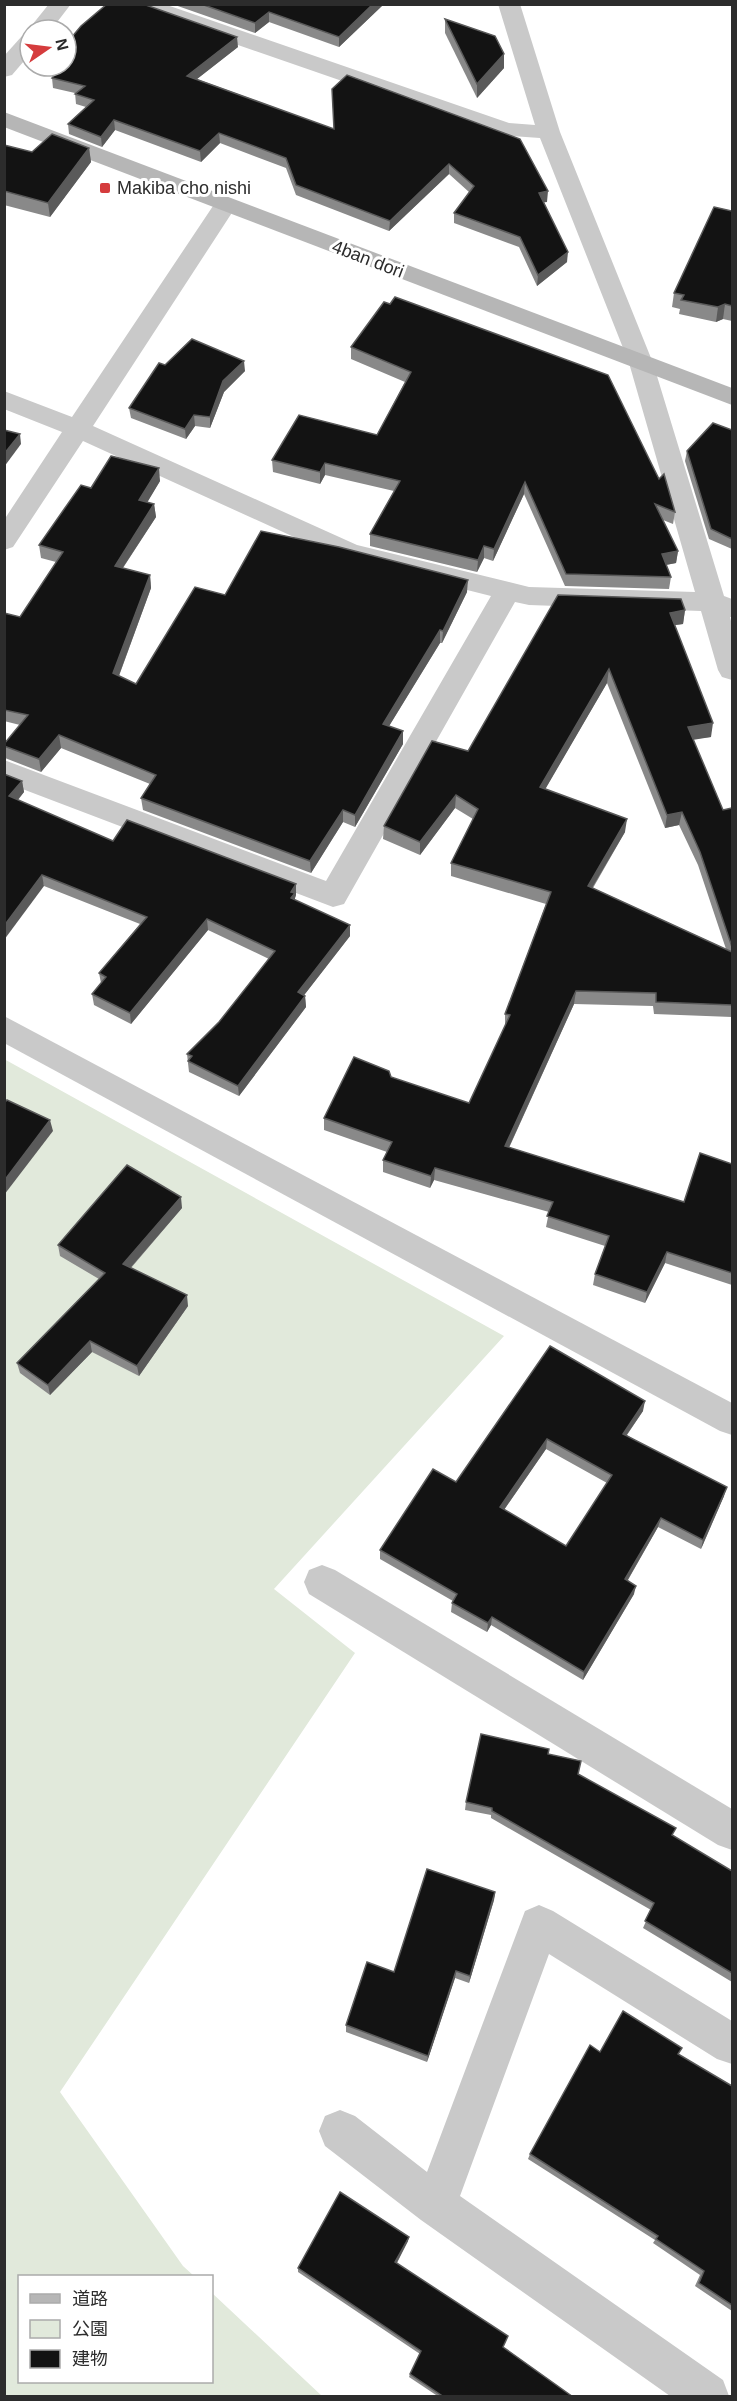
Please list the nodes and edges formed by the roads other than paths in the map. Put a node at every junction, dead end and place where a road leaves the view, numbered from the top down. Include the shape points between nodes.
1 (61, 4) edge
2 (142, 4) edge
3 (509, 4) edge
4 (49, 18) edge
5 (18, 54) edge
6 (4, 70) edge
7 (4, 119) edge
8 (549, 132) junction
9 (225, 205) junction
10 (641, 363) junction
11 (732, 398) edge
12 (4, 399) edge
13 (78, 429) junction
14 (4, 541) edge
15 (508, 591) junction
16 (722, 605) edge
17 (732, 670) edge
18 (4, 770) edge
19 (4, 1028) edge
20 (732, 1420) edge
21 (322, 1582) dead end
22 (732, 1831) edge
23 (732, 2044) edge
24 (340, 2131) dead end
25 (436, 2205) junction
26 (707, 2397) edge

1 - 4 street
2 - 8 street via 506,130
3 - 8 street
5 - 6 street
7 - 9 street, 4ban dori
8 - 10 street
9 - 10 street, 4ban dori
9 - 13 street
10 - 11 street, 4ban dori
10 - 16 street
12 - 13 street
13 - 14 street
13 - 15 street via 349,552
15 - 16 street via 528,596
15 - 18 street via 333,896
16 - 17 street
19 - 20 street
21 - 22 street
23 - 25 street via 539,1925
24 - 25 street
25 - 26 street

